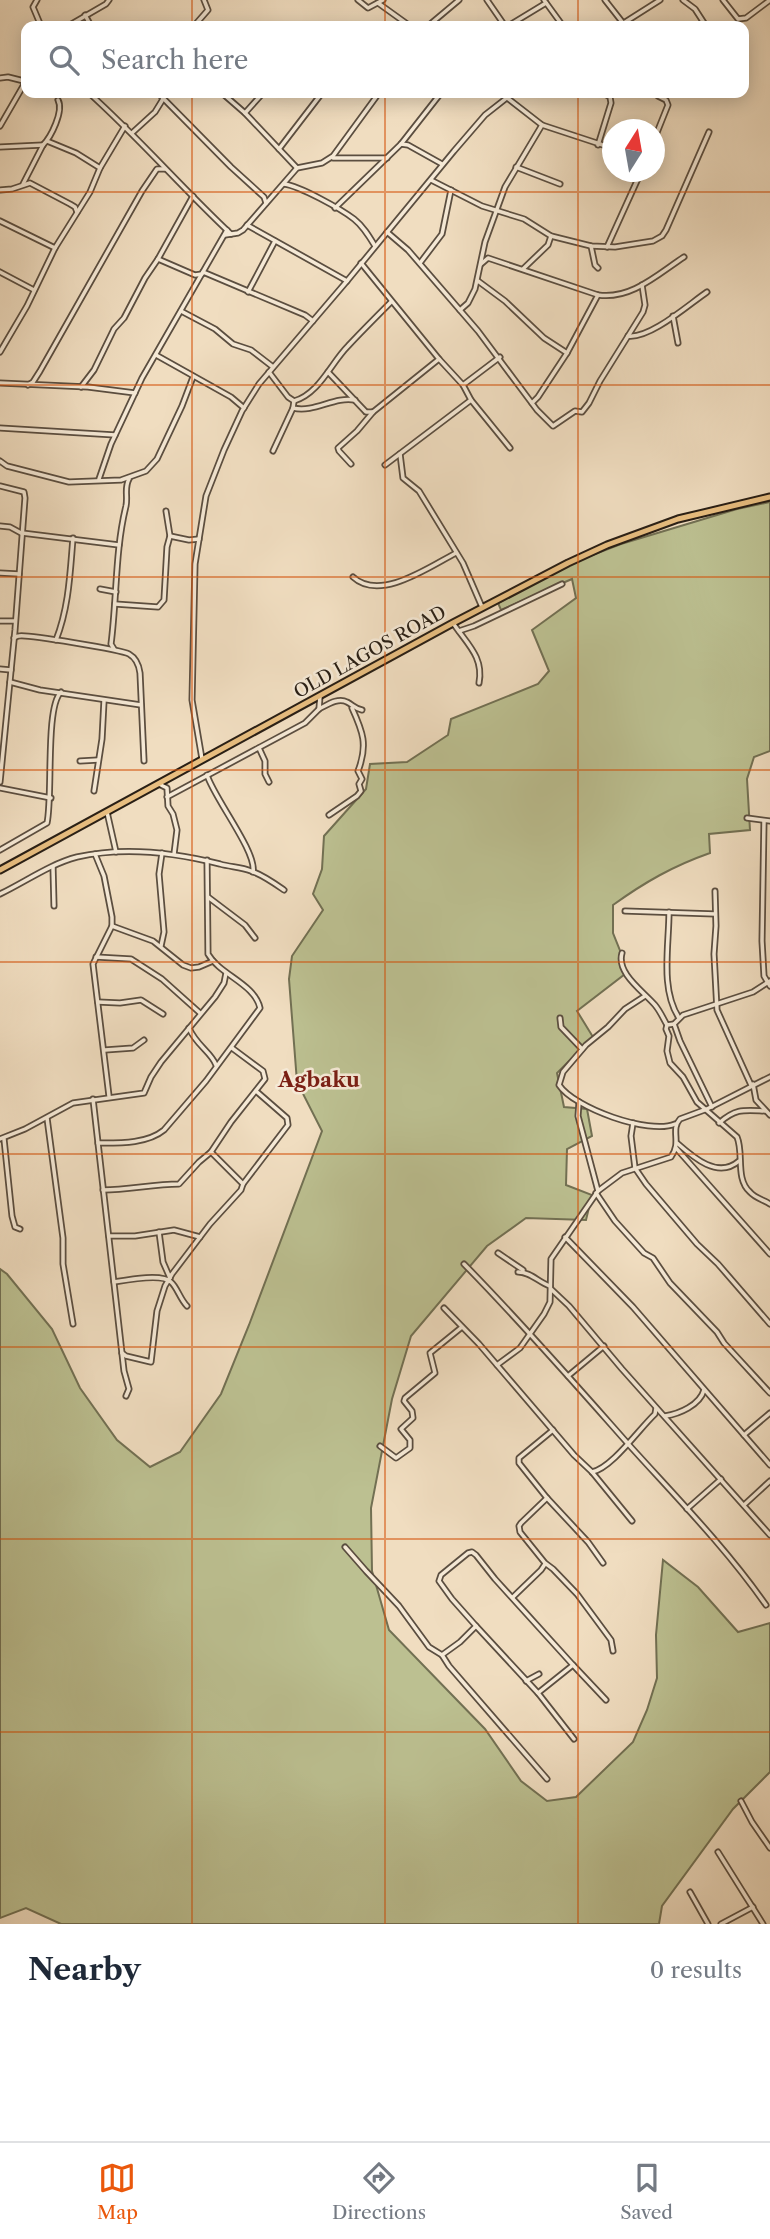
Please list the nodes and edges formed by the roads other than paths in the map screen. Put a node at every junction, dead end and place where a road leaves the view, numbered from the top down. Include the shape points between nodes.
1 (37, 0) edge
2 (109, 0) edge
3 (204, 0) edge
4 (358, 0) edge
5 (383, 0) edge
6 (459, 0) edge
7 (487, 0) edge
8 (605, 0) edge
9 (660, 0) edge
10 (683, 0) edge
11 (723, 0) edge
12 (770, 0) edge
13 (545, 1) edge
14 (379, 3) junction
15 (85, 15) junction
16 (39, 21) edge
17 (76, 21) edge
18 (88, 21) edge
19 (198, 21) edge
20 (403, 21) edge
21 (434, 21) edge
22 (503, 21) edge
23 (515, 21) edge
24 (560, 21) edge
25 (618, 21) edge
26 (627, 21) edge
27 (703, 21) edge
28 (0, 78) edge
29 (21, 81) edge
30 (21, 90) edge
31 (94, 98) edge
32 (228, 98) edge
33 (259, 98) edge
34 (318, 98) edge
35 (375, 98) edge
36 (436, 98) edge
37 (505, 98) edge
38 (507, 98) edge
39 (610, 98) edge
40 (662, 98) edge
41 (163, 99) joint
42 (58, 100) dead end
43 (170, 105) junction
44 (155, 112) junction
45 (246, 113) junction
46 (662, 119) edge
47 (542, 125) junction
48 (0, 126) edge
49 (125, 127) junction
50 (709, 132) dead end
51 (132, 133) junction
52 (405, 139) junction
53 (47, 141) junction
54 (401, 144) junction
55 (43, 145) junction
56 (408, 145) junction
57 (598, 145) junction
58 (602, 146) edge
59 (0, 147) edge
60 (279, 149) junction
61 (331, 158) junction
62 (387, 158) junction
63 (442, 164) junction
64 (516, 167) junction
65 (100, 168) junction
66 (298, 168) junction
67 (165, 169) junction
68 (291, 176) junction
69 (430, 180) junction
70 (636, 182) edge
71 (23, 184) junction
72 (284, 184) junction
73 (560, 184) dead end
74 (293, 185) junction
75 (451, 189) junction
76 (0, 190) edge
77 (193, 196) junction
78 (264, 197) junction
79 (270, 198) junction
80 (266, 203) junction
81 (335, 208) junction
82 (497, 210) junction
83 (77, 212) junction
84 (0, 220) edge
85 (247, 225) junction
86 (227, 230) junction
87 (387, 232) junction
88 (231, 234) junction
89 (225, 236) junction
90 (551, 236) junction
91 (275, 241) junction
92 (375, 246) junction
93 (591, 246) junction
94 (607, 247) junction
95 (55, 248) junction
96 (684, 257) dead end
97 (158, 259) junction
98 (420, 263) junction
99 (361, 264) junction
100 (481, 264) junction
101 (598, 268) dead end
102 (523, 269) junction
103 (0, 272) edge
104 (203, 273) junction
105 (195, 275) junction
106 (199, 279) junction
107 (347, 281) junction
108 (478, 281) junction
109 (642, 285) junction
110 (34, 289) junction
111 (248, 292) junction
112 (707, 292) dead end
113 (598, 295) junction
114 (391, 302) junction
115 (460, 310) junction
116 (181, 311) junction
117 (673, 316) junction
118 (313, 321) junction
119 (628, 336) junction
120 (678, 343) dead end
121 (0, 352) edge
122 (566, 353) junction
123 (156, 355) junction
124 (500, 358) junction
125 (439, 359) junction
126 (273, 367) junction
127 (269, 372) junction
128 (328, 372) junction
129 (193, 377) junction
130 (0, 383) edge
131 (29, 385) junction
132 (87, 385) junction
133 (463, 385) junction
134 (135, 393) junction
135 (355, 400) junction
136 (471, 400) junction
137 (294, 401) junction
138 (532, 403) junction
139 (244, 408) junction
140 (293, 408) junction
141 (366, 412) junction
142 (373, 412) junction
143 (368, 419) junction
144 (0, 428) edge
145 (102, 435) junction
146 (115, 435) junction
147 (111, 444) junction
148 (510, 448) dead end
149 (273, 451) dead end
150 (400, 454) junction
151 (0, 461) edge
152 (351, 464) dead end
153 (385, 465) dead end
154 (129, 477) junction
155 (99, 479) junction
156 (121, 480) junction
157 (125, 485) junction
158 (0, 486) edge
159 (770, 497) edge
160 (166, 511) dead end
161 (0, 526) edge
162 (23, 535) junction
163 (170, 536) junction
164 (73, 538) junction
165 (198, 539) junction
166 (189, 540) junction
167 (119, 545) junction
168 (197, 547) junction
169 (457, 553) junction
170 (0, 573) edge
171 (19, 574) junction
172 (353, 577) dead end
173 (562, 584) dead end
174 (100, 589) dead end
175 (116, 592) junction
176 (115, 604) junction
177 (482, 607) junction
178 (0, 621) edge
179 (15, 621) junction
180 (453, 623) junction
181 (15, 630) junction
182 (458, 631) junction
183 (20, 635) junction
184 (13, 639) junction
185 (56, 640) junction
186 (111, 643) junction
187 (106, 647) junction
188 (114, 649) junction
189 (0, 669) edge
190 (11, 670) junction
191 (10, 682) junction
192 (479, 683) dead end
193 (52, 692) junction
194 (61, 692) junction
195 (320, 696) junction
196 (56, 697) junction
197 (104, 701) junction
198 (141, 705) junction
199 (352, 708) junction
200 (319, 709) junction
201 (362, 710) dead end
202 (0, 717) edge
203 (7, 717) junction
204 (259, 748) junction
205 (202, 759) junction
206 (99, 760) junction
207 (80, 761) dead end
208 (144, 761) dead end
209 (206, 775) junction
210 (0, 782) edge
211 (269, 782) dead end
212 (157, 783) junction
213 (0, 789) edge
214 (94, 791) dead end
215 (167, 797) junction
216 (51, 799) junction
217 (107, 812) junction
218 (329, 815) dead end
219 (747, 818) dead end
220 (767, 821) edge
221 (0, 849) edge
222 (116, 852) junction
223 (162, 853) junction
224 (95, 854) junction
225 (174, 854) junction
226 (88, 856) junction
227 (207, 860) junction
228 (98, 863) junction
229 (53, 867) junction
230 (0, 870) edge
231 (253, 872) junction
232 (284, 890) dead end
233 (715, 891) dead end
234 (0, 894) edge
235 (209, 902) junction
236 (54, 906) dead end
237 (625, 911) dead end
238 (669, 912) junction
239 (715, 914) junction
240 (112, 926) junction
241 (255, 938) dead end
242 (161, 946) junction
243 (622, 953) dead end
244 (96, 957) junction
245 (213, 961) junction
246 (226, 973) junction
247 (769, 983) edge
248 (645, 996) junction
249 (98, 1002) junction
250 (108, 1003) junction
251 (716, 1005) junction
252 (100, 1013) junction
253 (200, 1013) junction
254 (163, 1014) dead end
255 (560, 1018) dead end
256 (679, 1018) junction
257 (674, 1024) junction
258 (667, 1025) junction
259 (188, 1030) junction
260 (144, 1040) dead end
261 (231, 1048) junction
262 (583, 1049) junction
263 (105, 1050) junction
264 (216, 1067) junction
265 (770, 1077) edge
266 (752, 1085) junction
267 (256, 1091) junction
268 (109, 1096) junction
269 (93, 1099) junction
270 (580, 1101) junction
271 (712, 1107) junction
272 (707, 1110) junction
273 (765, 1111) junction
274 (770, 1115) edge
275 (47, 1118) junction
276 (633, 1123) junction
277 (676, 1123) junction
278 (719, 1123) junction
279 (2, 1139) edge
280 (98, 1143) junction
281 (677, 1146) junction
282 (211, 1153) junction
283 (740, 1159) junction
284 (705, 1164) junction
285 (635, 1168) junction
286 (699, 1173) junction
287 (243, 1185) junction
288 (103, 1190) junction
289 (596, 1192) junction
290 (770, 1204) edge
291 (20, 1229) dead end
292 (159, 1232) junction
293 (109, 1236) junction
294 (200, 1237) junction
295 (565, 1237) junction
296 (769, 1250) edge
297 (498, 1253) dead end
298 (464, 1265) dead end
299 (518, 1272) dead end
300 (524, 1272) junction
301 (169, 1279) junction
302 (114, 1282) junction
303 (551, 1288) junction
304 (187, 1306) dead end
305 (444, 1308) dead end
306 (73, 1324) dead end
307 (770, 1324) edge
308 (462, 1327) junction
309 (530, 1334) junction
310 (604, 1346) junction
311 (122, 1353) junction
312 (497, 1365) junction
313 (568, 1376) junction
314 (704, 1390) junction
315 (770, 1393) edge
316 (702, 1395) junction
317 (709, 1395) junction
318 (126, 1396) dead end
319 (657, 1408) junction
320 (770, 1413) edge
321 (664, 1416) junction
322 (553, 1430) junction
323 (744, 1435) junction
324 (628, 1443) junction
325 (380, 1446) dead end
326 (770, 1465) edge
327 (592, 1472) junction
328 (721, 1479) junction
329 (770, 1481) edge
330 (548, 1498) junction
331 (744, 1505) junction
332 (687, 1509) junction
333 (632, 1521) dead end
334 (770, 1535) edge
335 (345, 1546) dead end
336 (545, 1563) junction
337 (603, 1563) dead end
338 (513, 1597) junction
339 (766, 1605) dead end
340 (476, 1626) junction
341 (613, 1651) dead end
342 (442, 1655) junction
343 (573, 1665) junction
344 (539, 1674) dead end
345 (526, 1681) junction
346 (538, 1693) junction
347 (606, 1700) dead end
348 (574, 1740) dead end
349 (547, 1779) dead end
350 (741, 1801) dead end
351 (770, 1848) edge
352 (718, 1852) dead end
353 (690, 1892) dead end
354 (753, 1907) junction
355 (708, 1924) edge
356 (721, 1924) edge
357 (763, 1924) edge

1 - 16 street via 33,7
2 - 15 street
3 - 19 street via 208,10
4 - 14 street via 368,8
5 - 14 street
6 - 21 street
7 - 22 street
8 - 25 street
9 - 26 street
10 - 27 street
11 - 12 street via 738,19
13 - 23 street
13 - 24 street
14 - 20 street
15 - 17 street
15 - 18 street
28 - 29 street
30 - 48 street
31 - 49 street
32 - 45 street
33 - 45 street
34 - 60 street
35 - 61 street
36 - 52 street
37 - 63 street
38 - 47 street
39 - 57 street
40 - 46 street via 668,105
41 - 43 street
41 - 44 street
42 - 53 street via 61,110
43 - 44 street
43 - 78 street
44 - 51 street
45 - 60 street
47 - 57 street
47 - 64 street
49 - 51 street
49 - 65 street
50 - 94 street via 662,236
51 - 67 street
52 - 54 street
52 - 56 street
53 - 55 street
53 - 65 street
54 - 56 street
54 - 62 street
55 - 59 street
55 - 71 street
56 - 63 street
57 - 58 street
60 - 66 street
61 - 62 street
61 - 66 street
62 - 81 street
63 - 69 street
64 - 73 street
64 - 82 street
65 - 83 street
66 - 68 street
67 - 77 street
67 - 131 street via 156,169 142,191
68 - 72 street
68 - 74 street
69 - 75 street
69 - 87 street
70 - 94 street
71 - 76 street
71 - 83 street via 30,183
72 - 74 street
72 - 79 street
74 - 81 street
75 - 82 street
75 - 98 street via 442,234
77 - 86 street
77 - 97 street
78 - 79 street
78 - 80 street
79 - 80 street
80 - 85 street
81 - 92 street via 356,221
82 - 90 street via 524,219
82 - 100 street
83 - 95 street
84 - 95 street
85 - 88 street
85 - 91 street
86 - 88 street
86 - 89 street
87 - 92 street
87 - 98 street
88 - 89 street
89 - 104 street
90 - 93 street
90 - 102 street via 548,245
91 - 107 street
91 - 111 street
92 - 99 street
93 - 94 street
93 - 101 street
95 - 110 street
96 - 109 street
97 - 105 street
97 - 132 street via 114,329
98 - 115 street
99 - 107 street
99 - 114 street
100 - 102 street via 488,258
100 - 108 street
102 - 113 street
103 - 110 street
104 - 105 street
104 - 106 street
104 - 111 street
105 - 106 street
106 - 116 street
107 - 118 street
108 - 115 street
108 - 122 street
109 - 113 street via 624,295
109 - 119 street via 645,305
110 - 121 street
111 - 118 street
112 - 117 street
113 - 122 street
114 - 125 street
114 - 128 street
115 - 124 street
116 - 123 street
116 - 126 street
117 - 119 street via 640,336
117 - 120 street
118 - 126 street
119 - 138 street via 582,412 575,411 553,426
122 - 138 street
123 - 129 street
123 - 134 street
124 - 133 street
124 - 138 street
125 - 133 street
125 - 142 street
126 - 127 street
127 - 137 street
127 - 139 street
128 - 135 street
128 - 137 street
129 - 139 street
129 - 154 street via 153,466
130 - 131 street
131 - 132 street
132 - 134 street
133 - 136 street
134 - 146 street
135 - 140 street
135 - 141 street
136 - 148 street
136 - 150 street
137 - 140 street
139 - 165 street via 212,480
140 - 149 street
141 - 142 street
141 - 143 street
142 - 143 street
143 - 152 street via 338,448
144 - 145 street
145 - 146 street
145 - 147 street
146 - 147 street
147 - 155 street
150 - 153 street
150 - 169 street via 403,478 419,491
151 - 155 street via 69,482
154 - 156 street
154 - 157 street
155 - 156 street
156 - 157 street
157 - 167 street
158 - 162 street via 24,492
159 - 177 main road, OLD LAGOS ROAD via 639,533
160 - 163 street
161 - 162 street
162 - 164 street
162 - 171 street
163 - 166 street
163 - 176 street via 162,604
164 - 167 street
164 - 185 street via 66,610
165 - 166 street
165 - 168 street
166 - 168 street
167 - 175 street
168 - 205 street via 192,700
169 - 172 street via 383,586 360,584
169 - 177 street
170 - 171 street
171 - 179 street
173 - 182 street
174 - 175 street
175 - 176 street
176 - 186 street
177 - 180 main road, OLD LAGOS ROAD
178 - 179 street
179 - 181 street
180 - 182 street
180 - 195 main road, OLD LAGOS ROAD
181 - 183 street
181 - 184 street
182 - 192 street via 478,660
183 - 184 street
183 - 185 street
184 - 190 street
185 - 187 street
186 - 187 street
186 - 188 street
187 - 188 street
188 - 198 street via 131,655 139,666
189 - 190 street
190 - 191 street
191 - 193 street
191 - 203 street
193 - 194 street
193 - 196 street
194 - 196 street
194 - 197 street
195 - 200 street
195 - 205 main road, OLD LAGOS ROAD
196 - 216 street
197 - 198 street
197 - 206 street
198 - 208 street
199 - 200 street via 339,700
199 - 201 street
199 - 218 street via 364,741 358,771 361,791
200 - 204 street via 305,723
202 - 203 street
203 - 210 street
204 - 209 street
204 - 211 street
205 - 212 main road, OLD LAGOS ROAD
206 - 207 street
206 - 214 street
209 - 215 street
209 - 231 street via 249,855
212 - 215 street via 167,788
212 - 217 main road, OLD LAGOS ROAD
213 - 216 street
215 - 225 street via 177,830
216 - 221 street via 47,823
217 - 222 street
217 - 230 main road, OLD LAGOS ROAD
219 - 220 street
220 - 247 street via 762,941 764,976
222 - 223 street
222 - 224 street
223 - 225 street
223 - 242 street
224 - 226 street
224 - 228 street
225 - 227 street
226 - 228 street
226 - 229 street
227 - 231 street
227 - 235 street
228 - 240 street
229 - 234 street
229 - 236 street
231 - 232 street
233 - 239 street
235 - 241 street via 245,925
235 - 245 street via 208,954
237 - 238 street
238 - 239 street
238 - 256 street via 667,988
239 - 251 street
240 - 242 street
240 - 244 street
242 - 245 street via 191,968
243 - 248 street via 624,971
244 - 249 street
244 - 253 street via 131,959
245 - 246 street
246 - 253 street via 223,985
246 - 261 street via 260,1005
247 - 251 street
248 - 258 street
248 - 262 street
249 - 250 street
249 - 252 street
250 - 252 street
250 - 254 street via 141,1000
251 - 256 street
251 - 266 street
252 - 263 street
253 - 259 street
255 - 262 street via 561,1027
256 - 257 street
257 - 258 street
257 - 271 street
258 - 272 street via 670,1063
259 - 264 street
259 - 268 street via 155,1071 144,1093
260 - 263 street via 133,1048
261 - 264 street
261 - 267 street via 263,1071 265,1079
262 - 270 street via 563,1072 559,1085
263 - 268 street
264 - 280 street via 158,1135
265 - 266 street
266 - 271 street
266 - 273 street
267 - 282 street
267 - 287 street via 287,1118 288,1125
268 - 269 street
269 - 275 street via 65,1106
269 - 280 street
270 - 276 street
270 - 289 street via 578,1116
271 - 272 street
272 - 277 street
272 - 278 street
273 - 274 street
273 - 278 street via 738,1111
275 - 279 street
275 - 306 street
276 - 277 street via 658,1127
276 - 285 street
277 - 281 street
278 - 283 street via 737,1137
279 - 291 street via 12,1216
280 - 288 street
281 - 284 street
281 - 285 street via 671,1157
281 - 286 street
282 - 287 street
282 - 288 street via 178,1184
283 - 284 street via 723,1168
283 - 290 street via 749,1191
284 - 286 street
285 - 289 street
285 - 307 street
286 - 296 street
287 - 294 street
288 - 293 street
289 - 295 street
289 - 315 street via 615,1221
292 - 293 street
292 - 294 street via 174,1230
292 - 301 street
293 - 302 street
294 - 301 street
295 - 303 street via 551,1259
295 - 314 street
297 - 300 street
298 - 309 street
299 - 300 street
300 - 303 street
301 - 302 street
301 - 304 street
301 - 311 street via 157,1311 151,1362
302 - 311 street
303 - 309 street via 550,1302
303 - 310 street
305 - 308 street
308 - 312 street
308 - 325 street via 430,1353 435,1373 405,1398 413,1418 401,1429 410,1448 396,1458
309 - 312 street
309 - 313 street
310 - 313 street
310 - 319 street
311 - 318 street via 129,1389
312 - 322 street
313 - 324 street
314 - 316 street
314 - 317 street
316 - 317 street
316 - 321 street via 686,1409
317 - 323 street
319 - 321 street
319 - 324 street
320 - 323 street
321 - 328 street
322 - 327 street
322 - 330 street via 518,1460
323 - 326 street
324 - 327 street
324 - 332 street
327 - 333 street
328 - 331 street
328 - 332 street
329 - 331 street
330 - 336 street via 519,1526
330 - 337 street
331 - 334 street
332 - 339 street
335 - 342 street via 429,1647
336 - 338 street
336 - 341 street via 577,1594 611,1640
338 - 340 street via 476,1555 468,1553 439,1581
338 - 343 street
340 - 342 street
340 - 345 street
342 - 349 street
343 - 346 street
343 - 347 street
344 - 345 street
345 - 346 street
346 - 348 street
350 - 351 street
352 - 354 street
353 - 355 street
354 - 356 street
354 - 357 street

